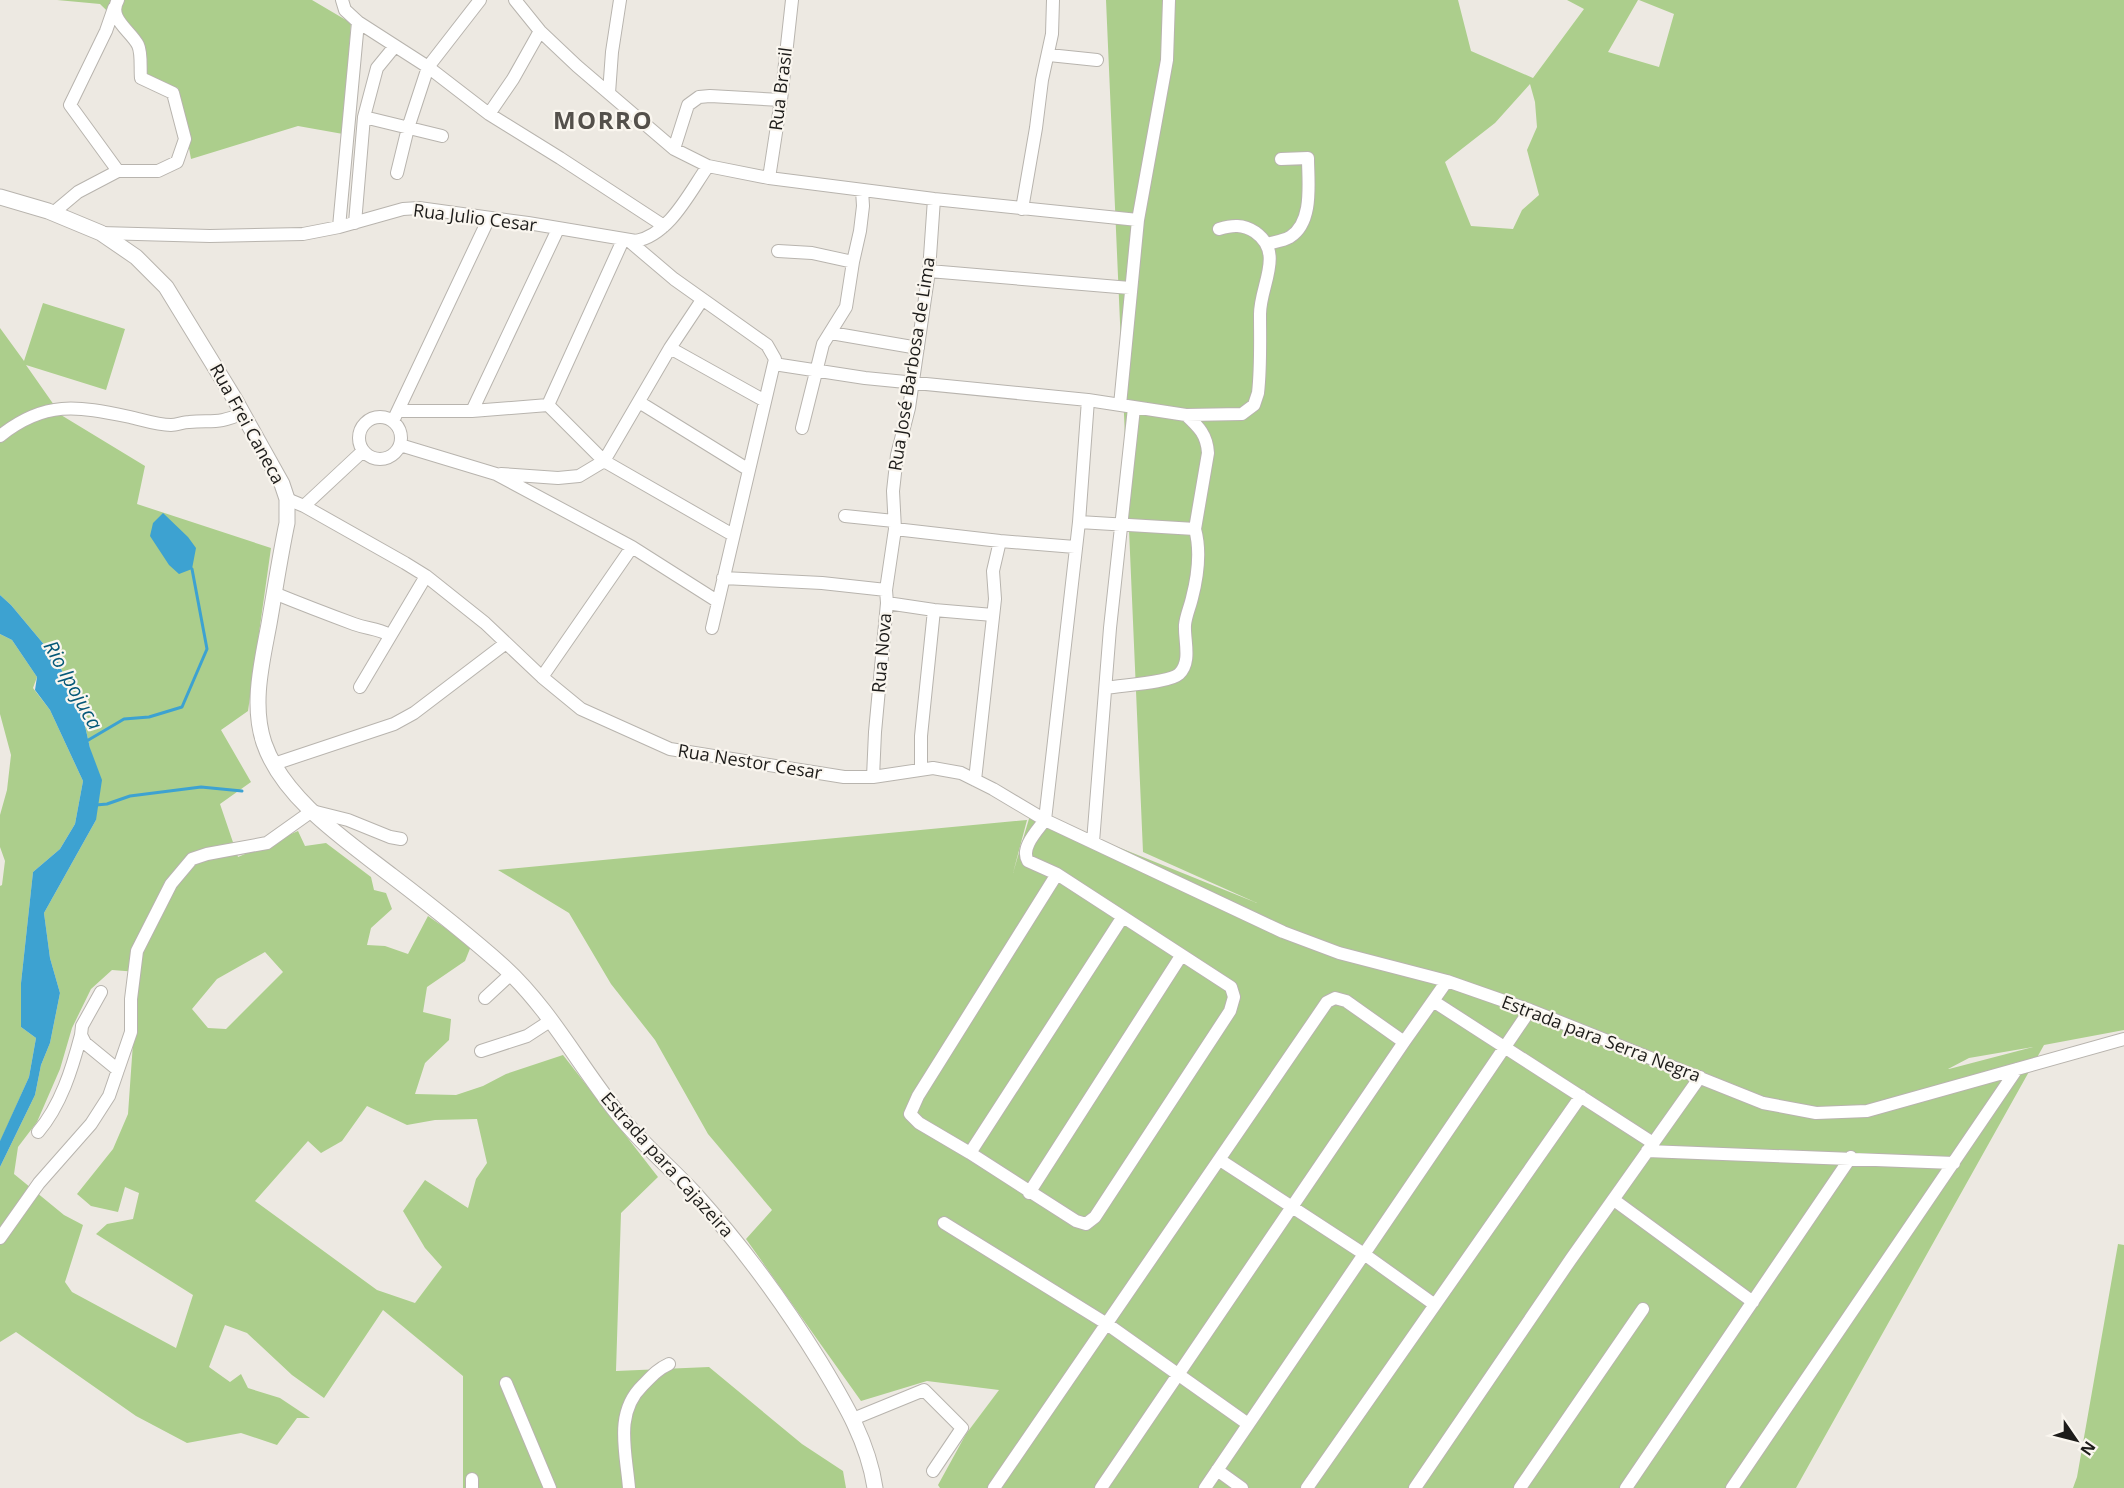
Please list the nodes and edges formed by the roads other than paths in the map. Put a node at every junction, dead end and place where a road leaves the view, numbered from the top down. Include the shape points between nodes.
1 (342, 0) edge
2 (480, 0) edge
3 (515, 0) edge
4 (620, 0) edge
5 (792, 0) edge
6 (1053, 0) edge
7 (1168, 0) edge
8 (117, 2) edge
9 (358, 22) junction
10 (540, 31) junction
11 (395, 46) junction
12 (1049, 55) junction
13 (1097, 60) dead end
14 (428, 67) junction
15 (609, 93) junction
16 (781, 100) junction
17 (489, 114) junction
18 (364, 117) junction
19 (408, 128) junction
20 (442, 136) dead end
21 (674, 149) junction
22 (1281, 159) dead end
23 (708, 166) junction
24 (118, 171) junction
25 (398, 173) dead end
26 (769, 178) junction
27 (862, 190) junction
28 (0, 197) edge
29 (934, 199) junction
30 (1022, 208) junction
31 (53, 213) junction
32 (489, 218) junction
33 (1138, 220) junction
34 (355, 223) junction
35 (664, 226) junction
36 (339, 227) junction
37 (558, 229) junction
38 (1220, 229) dead end
39 (101, 233) junction
40 (626, 240) junction
41 (1267, 244) junction
42 (778, 251) dead end
43 (853, 262) junction
44 (929, 271) junction
45 (1130, 288) junction
46 (702, 300) junction
47 (843, 314) junction
48 (831, 333) junction
49 (859, 337) junction
50 (670, 348) junction
51 (918, 348) junction
52 (774, 364) junction
53 (815, 370) junction
54 (912, 384) junction
55 (1088, 400) junction
56 (765, 401) junction
57 (639, 402) junction
58 (548, 405) junction
59 (1120, 405) junction
60 (1134, 408) junction
61 (472, 411) junction
62 (243, 413) junction
63 (1186, 415) junction
64 (396, 416) junction
65 (802, 428) dead end
66 (0, 436) edge
67 (400, 445) junction
68 (363, 451) junction
69 (604, 461) junction
70 (749, 470) junction
71 (496, 474) junction
72 (287, 499) junction
73 (304, 506) junction
74 (845, 516) dead end
75 (1079, 522) junction
76 (895, 525) junction
77 (1120, 525) junction
78 (1195, 529) junction
79 (733, 535) junction
80 (1000, 541) junction
81 (632, 547) junction
82 (1076, 547) junction
83 (426, 576) junction
84 (723, 578) junction
85 (886, 590) junction
86 (274, 592) junction
87 (717, 601) junction
88 (887, 603) junction
89 (934, 610) junction
90 (993, 615) junction
91 (712, 628) dead end
92 (390, 635) junction
93 (506, 643) junction
94 (542, 677) junction
95 (360, 687) dead end
96 (1106, 688) junction
97 (274, 764) junction
98 (921, 769) junction
99 (873, 777) junction
100 (975, 780) junction
101 (289, 786) joint
102 (312, 811) junction
103 (1045, 820) junction
104 (401, 839) dead end
105 (1093, 842) junction
106 (1057, 874) junction
107 (1122, 918) junction
108 (1181, 956) junction
109 (511, 974) junction
110 (1447, 981) junction
111 (101, 992) dead end
112 (485, 998) dead end
113 (1433, 1001) junction
114 (1530, 1010) junction
115 (550, 1021) junction
116 (81, 1035) junction
117 (2124, 1039) edge
118 (1404, 1042) junction
119 (1505, 1047) junction
120 (481, 1051) dead end
121 (2017, 1069) junction
122 (118, 1070) junction
123 (1700, 1077) junction
124 (1581, 1096) junction
125 (38, 1132) dead end
126 (1650, 1147) junction
127 (970, 1153) junction
128 (1851, 1157) junction
129 (1220, 1160) junction
130 (1954, 1162) junction
131 (1029, 1193) junction
132 (1614, 1200) junction
133 (1292, 1206) junction
134 (944, 1223) dead end
135 (0, 1238) edge
136 (1364, 1254) junction
137 (1753, 1302) junction
138 (1435, 1305) junction
139 (1643, 1310) dead end
140 (1107, 1324) junction
141 (669, 1364) dead end
142 (1178, 1374) junction
143 (506, 1383) dead end
144 (853, 1419) junction
145 (1248, 1424) junction
146 (1217, 1470) junction
147 (933, 1471) dead end
148 (550, 1488) edge
149 (629, 1488) edge
150 (875, 1488) edge
151 (994, 1488) edge
152 (1101, 1488) edge
153 (1204, 1488) edge
154 (1242, 1488) edge
155 (1307, 1488) edge
156 (1415, 1488) edge
157 (1520, 1488) edge
158 (1626, 1488) edge
159 (1732, 1488) edge

1 - 9 street via 345,10
2 - 14 street
3 - 10 street
4 - 15 street
5 - 16 street, Rua Brasil
6 - 12 street
7 - 33 street via 1167,60
8 - 24 street via 70,105
8 - 24 street via 117,19 139,46 141,78 173,93 185,138 177,162 158,171
9 - 11 street
9 - 36 street
10 - 15 street
10 - 17 street
11 - 14 street
11 - 18 street via 377,68
12 - 13 street
12 - 30 street
14 - 17 street
14 - 19 street
15 - 21 street
16 - 21 street via 710,96 693,100
16 - 26 street, Rua Brasil
17 - 35 street
18 - 19 street
18 - 34 street
19 - 20 street
19 - 25 street
21 - 23 street
22 - 41 street via 1308,158 1305,217 1290,237
23 - 26 street
23 - 35 street, Rua Julio Cesar
24 - 31 street via 78,192
26 - 27 street
27 - 29 street
27 - 43 street via 862,218
28 - 31 main road, Rua Frei Caneca
29 - 30 street
29 - 44 street, Rua José Barbosa de Lima
30 - 33 street
31 - 39 main road, Rua Frei Caneca
32 - 34 street, Rua Julio Cesar via 419,208
32 - 37 street, Rua Julio Cesar
32 - 64 street
33 - 45 street
34 - 36 street, Rua Julio Cesar
35 - 40 street, Rua Julio Cesar via 644,240
36 - 39 street, Rua Julio Cesar via 303,234
37 - 40 street, Rua Julio Cesar
37 - 61 street
38 - 41 street via 1245,226
39 - 62 main road, Rua Frei Caneca via 136,257 166,287
40 - 46 street
40 - 58 street
41 - 63 street via 1271,258 1261,305 1259,386 1254,405 1242,414
42 - 43 street
43 - 47 street
44 - 45 street
44 - 51 street, Rua José Barbosa de Lima
45 - 59 street
46 - 50 street
46 - 52 street via 767,345
47 - 48 street
47 - 49 street
48 - 49 street
48 - 53 street
49 - 51 street
50 - 56 street
50 - 57 street
51 - 54 street, Rua José Barbosa de Lima
52 - 53 street
52 - 56 street
53 - 54 street
53 - 65 street
54 - 55 street
54 - 76 street, Rua José Barbosa de Lima via 897,455
55 - 59 street
55 - 75 street
56 - 70 street
57 - 69 street
57 - 70 street
58 - 61 street
58 - 69 street
59 - 60 street
60 - 63 street
60 - 77 street
61 - 64 street
62 - 66 street via 227,421 171,425 67,407 24,419
62 - 72 main road, Rua Frei Caneca
63 - 78 street via 1201,429 1208,453
64 - 67 street
64 - 68 street via 368,420 359,438
67 - 68 street via 386,458 374,458
67 - 71 street
68 - 73 street
69 - 71 street via 579,476
69 - 79 street
70 - 79 street
71 - 81 street
72 - 73 street, Rua Nestor Cesar
72 - 86 main road, Rua Frei Caneca via 287,523
73 - 83 street, Rua Nestor Cesar
74 - 76 street
75 - 77 street
75 - 82 street
76 - 80 street
76 - 85 street, Rua Nova
77 - 78 street
77 - 96 street
78 - 96 street via 1199,554 1185,621 1186,658 1181,672 1166,680
79 - 84 street
80 - 82 street
80 - 90 street via 993,571
81 - 87 street
81 - 94 street
82 - 103 street
83 - 92 street
83 - 93 street, Rua Nestor Cesar
84 - 85 street
84 - 87 street
85 - 88 street, Rua Nova
86 - 92 street
86 - 97 main road, Rua Frei Caneca via 258,692 259,723
87 - 91 street
88 - 89 street
88 - 99 street, Rua Nova
89 - 90 street
89 - 98 street
90 - 100 street
92 - 95 street
93 - 94 street, Rua Nestor Cesar
93 - 97 street via 394,724
94 - 99 street, Rua Nestor Cesar via 581,709 670,749 844,777
96 - 105 street
97 - 101 main road, Rua Frei Caneca
98 - 99 street, Rua Nestor Cesar
98 - 100 street, Rua Nestor Cesar via 949,769
100 - 103 street, Rua Nestor Cesar
101 - 102 main road, Estrada para Cajazeira
102 - 104 street
102 - 109 main road, Estrada para Cajazeira
102 - 122 street via 267,843 207,854 192,859 181,870 137,951 131,1032
103 - 105 street, Rua Nestor Cesar
103 - 106 street via 1026,848 1026,857
105 - 110 street, Estrada para Serra Negra via 1283,932 1339,953
106 - 107 street
106 - 127 street via 912,1107 910,1114 919,1123
107 - 108 street
107 - 127 street
108 - 131 street
108 - 131 street via 1231,987 1234,997 1230,1011 1090,1222 1081,1224
109 - 112 street
109 - 115 main road, Estrada para Cajazeira
110 - 113 street
110 - 114 street, Estrada para Serra Negra
111 - 116 street
113 - 118 street
113 - 119 street
114 - 119 street
114 - 123 street, Estrada para Serra Negra
115 - 120 street via 527,1036
115 - 144 main road, Estrada para Cajazeira via 621,1117 692,1191 753,1264 800,1329
116 - 122 street via 85,1043
116 - 125 street via 71,1070 49,1119
117 - 121 street, Estrada para Serra Negra
118 - 129 street via 1346,1001 1331,999
118 - 133 street
119 - 124 street
119 - 136 street
121 - 123 street, Estrada para Serra Negra via 1867,1111 1835,1113 1763,1103
121 - 130 street
122 - 135 street via 109,1096 91,1124 39,1183
123 - 126 street
124 - 126 street
124 - 138 street
126 - 128 street
126 - 132 street
127 - 131 street
128 - 130 street
128 - 137 street
129 - 133 street
129 - 140 street
130 - 159 street
132 - 137 street
132 - 156 street
133 - 136 street
133 - 142 street
134 - 140 street
136 - 138 street
136 - 145 street
137 - 158 street
138 - 155 street
139 - 157 street
140 - 142 street
140 - 151 street
141 - 149 street via 658,1369 635,1392 623,1419
142 - 145 street
142 - 152 street
143 - 148 street
144 - 147 street via 924,1390 962,1428
144 - 150 main road, Estrada para Cajazeira via 872,1465
145 - 146 street
146 - 153 street
146 - 154 street

